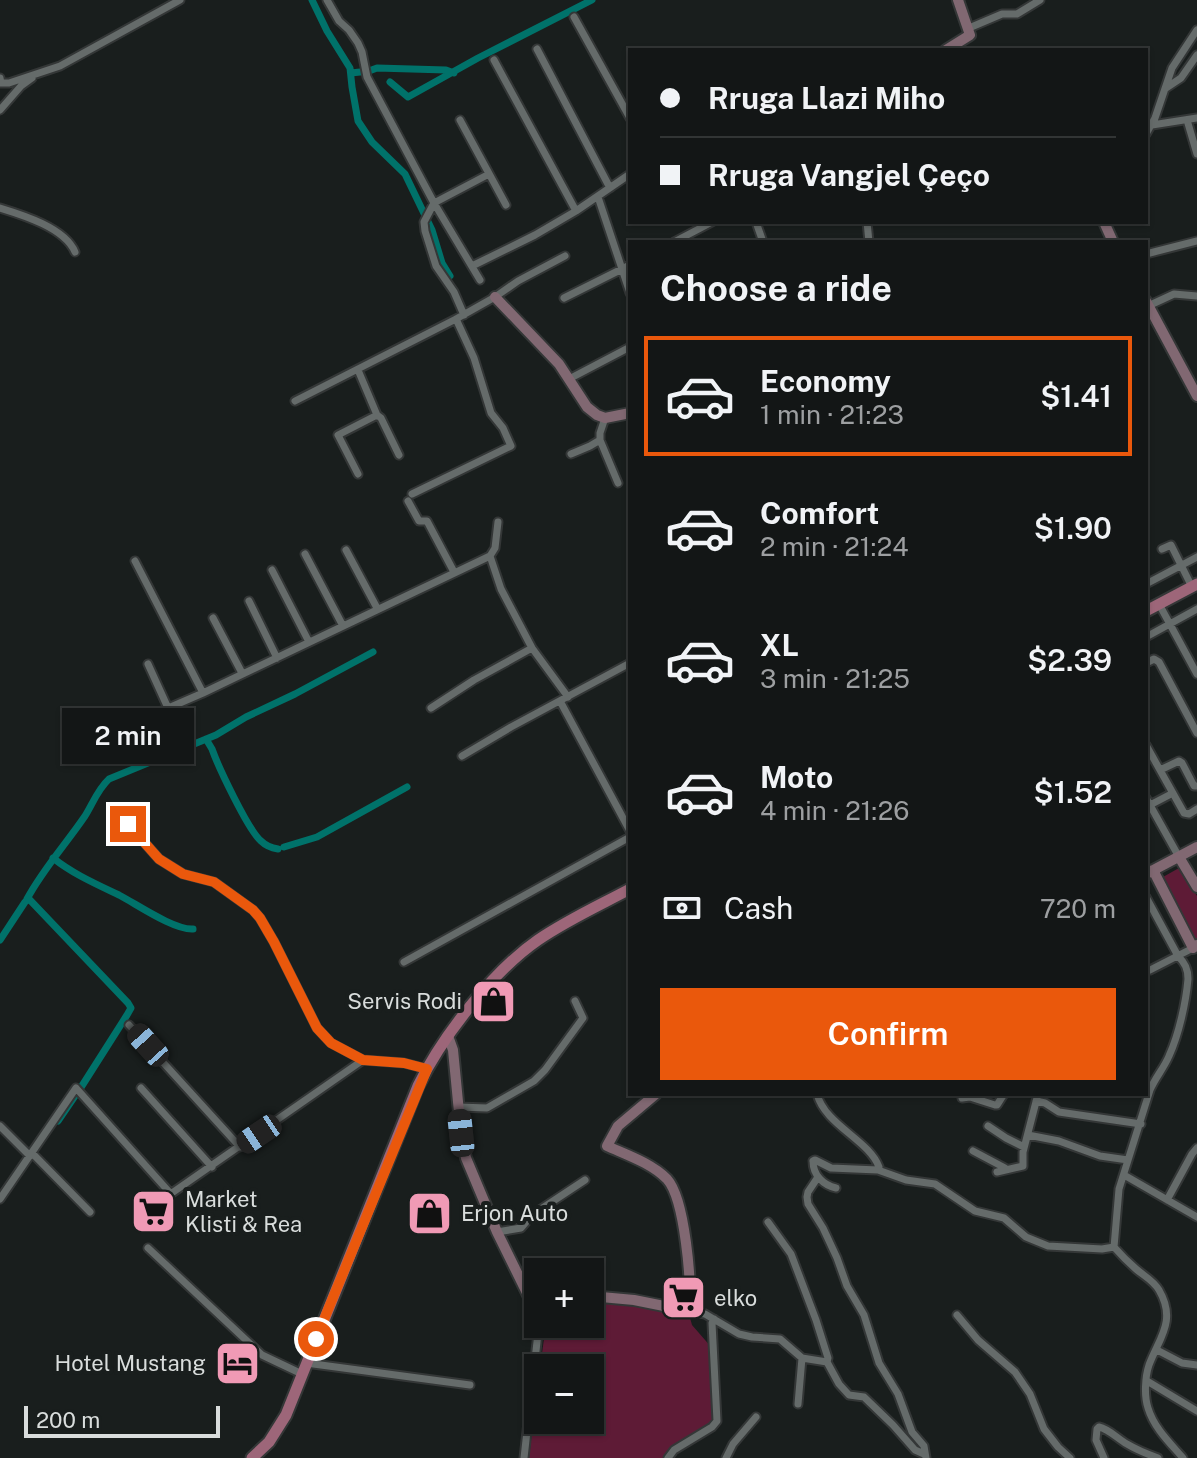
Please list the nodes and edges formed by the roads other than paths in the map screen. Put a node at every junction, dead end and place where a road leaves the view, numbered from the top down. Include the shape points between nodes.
1 (180, 0) edge
2 (327, 0) edge
3 (958, 0) edge
4 (1040, 0) edge
5 (574, 17) dead end
6 (969, 28) junction
7 (1197, 30) edge
8 (949, 48) edge
9 (537, 49) dead end
10 (1197, 55) edge
11 (494, 60) dead end
12 (39, 73) junction
13 (0, 78) edge
14 (1165, 89) junction
15 (0, 110) edge
16 (628, 114) edge
17 (1197, 118) edge
18 (460, 120) dead end
19 (1187, 120) junction
20 (1152, 125) junction
21 (1148, 131) edge
22 (1197, 154) edge
23 (489, 174) junction
24 (628, 175) edge
25 (610, 188) junction
26 (598, 197) junction
27 (506, 205) dead end
28 (433, 206) junction
29 (0, 208) edge
30 (576, 211) junction
31 (708, 224) edge
32 (696, 231) junction
33 (678, 240) edge
34 (698, 240) edge
35 (1197, 241) edge
36 (75, 252) dead end
37 (1148, 253) edge
38 (565, 256) dead end
39 (472, 266) junction
40 (628, 266) edge
41 (622, 269) junction
42 (480, 280) dead end
43 (628, 287) edge
44 (1197, 296) edge
45 (495, 297) junction
46 (564, 298) dead end
47 (1148, 304) edge
48 (460, 317) junction
49 (1151, 323) edge
50 (628, 348) edge
51 (358, 370) junction
52 (569, 379) junction
53 (1195, 388) edge
54 (295, 401) dead end
55 (628, 413) edge
56 (377, 415) junction
57 (605, 418) junction
58 (600, 440) junction
59 (571, 454) dead end
60 (399, 455) dead end
61 (358, 474) dead end
62 (618, 483) dead end
63 (498, 522) dead end
64 (1162, 549) dead end
65 (346, 550) dead end
66 (305, 554) dead end
67 (490, 556) junction
68 (1197, 557) edge
69 (135, 561) dead end
70 (1181, 565) junction
71 (272, 570) dead end
72 (454, 572) junction
73 (1148, 583) edge
74 (1194, 585) edge
75 (249, 601) dead end
76 (1159, 604) junction
77 (377, 608) junction
78 (1197, 609) edge
79 (1148, 610) edge
80 (213, 618) dead end
81 (1170, 624) junction
82 (343, 626) junction
83 (1148, 636) edge
84 (309, 642) junction
85 (532, 648) junction
86 (277, 658) junction
87 (1148, 662) edge
88 (148, 664) dead end
89 (628, 664) edge
90 (242, 673) junction
91 (1197, 674) edge
92 (203, 693) junction
93 (564, 699) junction
94 (168, 708) junction
95 (431, 708) dead end
96 (136, 722) dead end
97 (1197, 732) edge
98 (1148, 751) edge
99 (462, 756) dead end
100 (1160, 770) junction
101 (1197, 786) edge
102 (1173, 793) junction
103 (1148, 802) edge
104 (1197, 809) edge
105 (128, 824) dead end
106 (628, 830) edge
107 (628, 835) edge
108 (1197, 847) edge
109 (1179, 857) junction
110 (1149, 871) edge
111 (1197, 887) edge
112 (628, 890) edge
113 (1148, 901) edge
114 (1195, 946) edge
115 (1178, 956) junction
116 (404, 962) dead end
117 (1150, 970) dead end
118 (575, 1001) dead end
119 (129, 1025) dead end
120 (448, 1036) junction
121 (363, 1060) junction
122 (427, 1069) junction
123 (141, 1088) dead end
124 (654, 1096) edge
125 (817, 1096) edge
126 (1003, 1096) edge
127 (962, 1098) dead end
128 (1037, 1098) edge
129 (458, 1107) junction
130 (1141, 1124) junction
131 (0, 1126) edge
132 (988, 1126) dead end
133 (1028, 1135) junction
134 (240, 1147) junction
135 (1024, 1147) junction
136 (1197, 1148) edge
137 (973, 1151) dead end
138 (31, 1155) junction
139 (1128, 1160) junction
140 (212, 1167) junction
141 (878, 1170) junction
142 (1012, 1170) junction
143 (997, 1172) dead end
144 (1124, 1175) junction
145 (818, 1177) junction
146 (585, 1180) dead end
147 (836, 1188) dead end
148 (171, 1194) junction
149 (0, 1199) edge
150 (1167, 1200) junction
151 (146, 1211) dead end
152 (90, 1212) dead end
153 (1197, 1217) edge
154 (768, 1222) dead end
155 (497, 1232) junction
156 (1114, 1247) junction
157 (148, 1248) dead end
158 (524, 1280) edge
159 (604, 1297) edge
160 (689, 1311) junction
161 (957, 1315) dead end
162 (714, 1319) junction
163 (537, 1338) edge
164 (1157, 1350) junction
165 (802, 1358) junction
166 (827, 1362) junction
167 (1197, 1365) edge
168 (304, 1368) junction
169 (1147, 1381) junction
170 (470, 1385) dead end
171 (798, 1404) dead end
172 (1197, 1411) edge
173 (756, 1417) dead end
174 (925, 1456) edge
175 (252, 1458) edge
176 (524, 1458) edge
177 (668, 1458) edge
178 (726, 1458) edge
179 (1070, 1458) edge
180 (1104, 1458) edge
181 (1158, 1458) edge
182 (1183, 1458) edge

1 - 12 street
2 - 28 street via 358,43 367,77
3 - 6 street
4 - 6 street via 1017,14 1002,14
5 - 16 street
6 - 8 street via 970,35
7 - 14 street
9 - 25 street
10 - 14 street via 1181,78
11 - 30 street
12 - 13 street via 9,83
12 - 15 street
14 - 20 street
17 - 19 street
18 - 23 street
19 - 20 street
19 - 22 street
20 - 21 street
23 - 27 street
23 - 28 street
24 - 25 street
25 - 26 street
26 - 30 street
26 - 41 street
28 - 39 street
28 - 48 street via 425,231
29 - 36 street via 35,220 67,240
30 - 39 street
31 - 32 street
32 - 33 street
32 - 34 street
35 - 37 street
38 - 45 street
39 - 42 street
40 - 41 street
41 - 43 street
41 - 46 street
44 - 47 street via 1174,294
45 - 48 street
45 - 52 street
48 - 51 street
48 - 72 street via 491,413 511,446 410,498 419,521 427,521
49 - 53 street
50 - 52 street
51 - 54 street
51 - 56 street
52 - 57 street via 587,407
55 - 57 street
56 - 60 street
56 - 61 street via 338,435
57 - 58 street
58 - 59 street
58 - 62 street
63 - 67 street
64 - 70 street via 1171,545
65 - 77 street
66 - 82 street
67 - 72 street
67 - 85 street
68 - 70 street
69 - 92 street
70 - 73 street
70 - 74 street
71 - 84 street
72 - 77 street
74 - 76 main road
75 - 86 street
76 - 79 main road
76 - 81 street
77 - 82 street
78 - 81 street
80 - 90 street
81 - 83 street
81 - 91 street
82 - 84 street
84 - 86 street
85 - 93 street
85 - 95 street
86 - 90 street
87 - 97 street via 1159,662
88 - 94 street
89 - 93 street
90 - 92 street
92 - 94 street
93 - 99 street
93 - 106 street
94 - 96 street
98 - 100 street
100 - 101 street via 1179,761
100 - 102 street
102 - 103 street
102 - 104 street via 1184,813
103 - 109 street
105 - 121 street via 159,859 183,874 214,882 253,910 317,1028 331,1043
107 - 116 street
108 - 109 street
109 - 110 street
109 - 111 street
110 - 114 street
112 - 120 main road via 526,949
113 - 115 street
114 - 115 street
115 - 117 street
115 - 130 street via 1188,971 1187,990 1169,1057 1155,1078
118 - 129 street via 583,1018 537,1079 487,1108
119 - 134 street
120 - 122 main road
120 - 129 street
121 - 122 street
121 - 134 street
122 - 168 main road
123 - 140 street
124 - 160 street via 618,1126 607,1146 657,1171 674,1189 683,1226
125 - 141 street via 829,1115 874,1157
126 - 127 street via 997,1105
128 - 130 street via 1059,1112
128 - 133 street
129 - 155 street via 466,1158
130 - 139 street
131 - 138 street
132 - 135 street
133 - 135 street
133 - 139 street
134 - 140 street
135 - 142 street via 1023,1166
136 - 150 street
137 - 142 street
138 - 148 street via 76,1088
138 - 149 street
138 - 152 street
139 - 144 street
140 - 148 street
141 - 145 street via 831,1168 815,1160
141 - 156 street via 935,1184 975,1211 1004,1218 1038,1243
142 - 143 street
144 - 150 street
144 - 156 street
145 - 147 street
145 - 174 street via 808,1192 808,1204 864,1315 879,1363
146 - 155 street via 521,1228
148 - 151 street
150 - 153 street
154 - 166 street via 791,1254
155 - 158 street
156 - 164 street via 1159,1290 1166,1322
157 - 168 street via 262,1355
159 - 160 street
160 - 162 street
161 - 179 street via 1015,1372 1044,1429
162 - 165 street via 739,1334 780,1339
162 - 177 street via 717,1421
163 - 176 street
164 - 167 street
164 - 169 street
165 - 166 street
165 - 171 street
166 - 174 street via 844,1392 864,1397
168 - 170 street
168 - 175 main road via 279,1428
169 - 172 street
169 - 182 street via 1148,1409
173 - 178 street
180 - 181 street via 1095,1436 1099,1427

